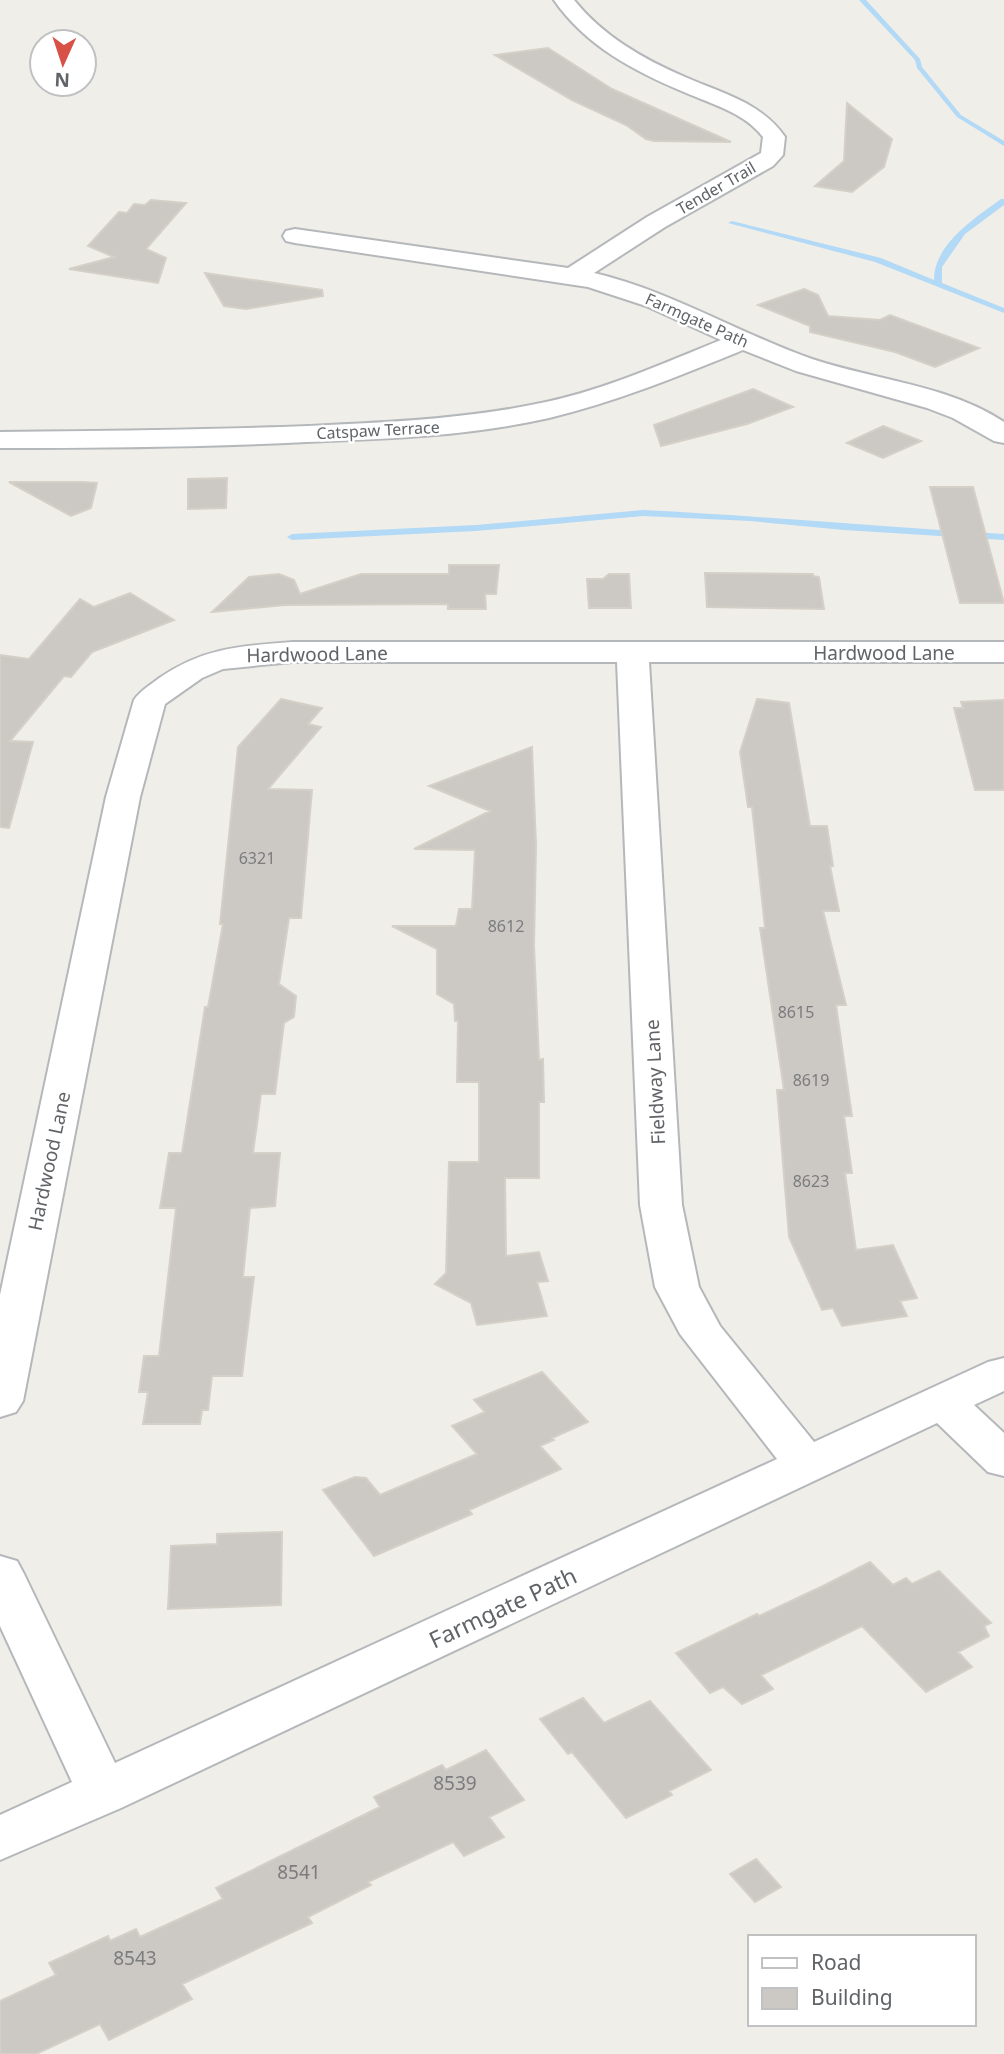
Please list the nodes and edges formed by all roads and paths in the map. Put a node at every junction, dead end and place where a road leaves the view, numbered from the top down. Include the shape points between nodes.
1 (564, 0) edge
2 (295, 236) dead end
3 (571, 277) junction
4 (742, 341) junction
5 (1004, 435) edge
6 (0, 440) edge
7 (1004, 652) edge
8 (633, 653) junction
9 (1004, 1373) edge
10 (0, 1401) edge
11 (943, 1402) junction
12 (1004, 1460) edge
13 (808, 1466) junction
14 (0, 1573) edge
15 (103, 1793) junction
16 (0, 1839) edge

1 - 3 street, Tender Trail via 599,38 657,72 757,116 774,137 772,155 765,160
2 - 3 street, Farmgate Path
3 - 4 street, Farmgate Path via 659,301
4 - 5 street, Farmgate Path via 804,365 950,409
4 - 6 street, Catspaw Terrace via 611,391 502,420 363,432 169,440
7 - 8 street, Hardwood Lane
8 - 10 street, Hardwood Lane via 292,652 239,656 191,671 150,700 123,797
8 - 13 street, Fieldway Lane via 661,1205 677,1287 702,1334
9 - 11 street, Farmgate Path
11 - 12 street
11 - 13 street, Farmgate Path
13 - 15 street, Farmgate Path
14 - 15 street
15 - 16 street, Farmgate Path

